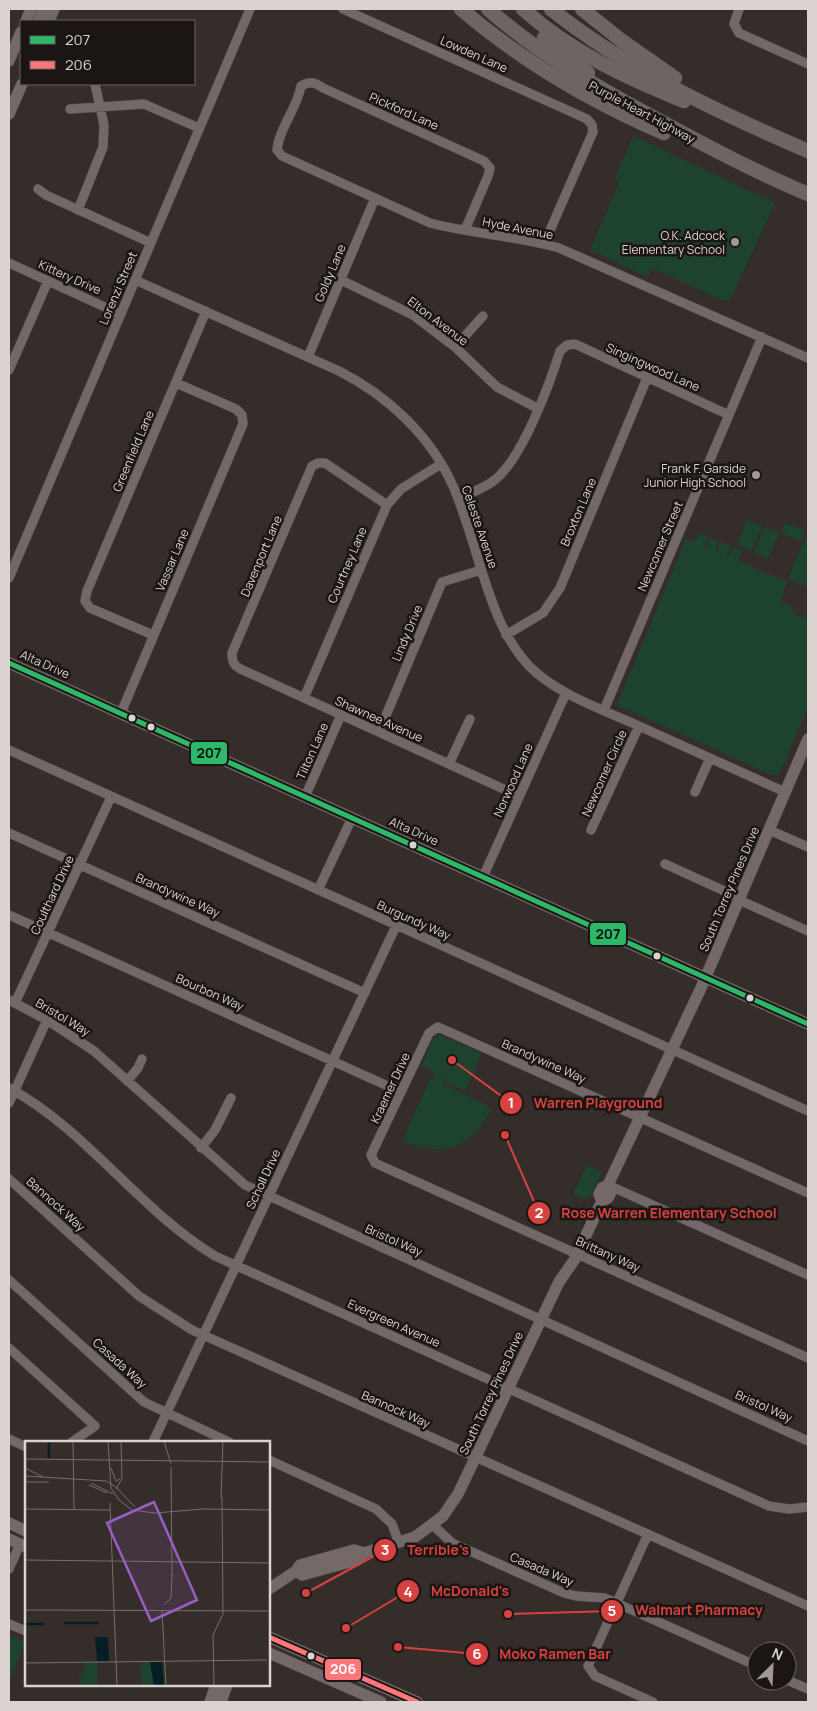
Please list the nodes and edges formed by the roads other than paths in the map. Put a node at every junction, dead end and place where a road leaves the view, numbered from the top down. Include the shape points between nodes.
1 (250, 9) edge
2 (343, 9) edge
3 (461, 9) edge
4 (488, 9) edge
5 (512, 9) edge
6 (523, 9) edge
7 (551, 9) edge
8 (582, 9) edge
9 (739, 9) edge
10 (20, 34) edge
11 (9, 61) edge
12 (808, 64) edge
13 (22, 85) edge
14 (95, 85) edge
15 (101, 107) junction
16 (70, 109) dead end
17 (9, 114) edge
18 (729, 114) junction
19 (650, 116) junction
20 (199, 128) junction
21 (767, 133) junction
22 (277, 150) joint
23 (808, 152) edge
24 (737, 162) junction
25 (38, 189) dead end
26 (808, 194) edge
27 (375, 198) junction
28 (78, 210) junction
29 (465, 230) junction
30 (150, 243) junction
31 (544, 244) junction
32 (9, 263) edge
33 (135, 280) junction
34 (341, 280) junction
35 (48, 281) junction
36 (206, 311) junction
37 (120, 314) junction
38 (482, 316) dead end
39 (762, 337) junction
40 (455, 347) junction
41 (12, 352) edge
42 (308, 357) junction
43 (808, 358) edge
44 (9, 370) edge
45 (647, 378) junction
46 (176, 383) junction
47 (537, 408) junction
48 (729, 415) junction
49 (441, 464) junction
50 (458, 498) junction
51 (387, 505) junction
52 (481, 570) junction
53 (9, 578) edge
54 (153, 635) junction
55 (506, 635) junction
56 (232, 661) joint
57 (9, 663) edge
58 (566, 693) junction
59 (304, 698) junction
60 (604, 710) junction
61 (121, 714) junction
62 (341, 715) junction
63 (470, 719) dead end
64 (639, 726) junction
65 (380, 732) junction
66 (808, 739) edge
67 (9, 750) edge
68 (710, 758) junction
69 (449, 764) junction
70 (695, 792) dead end
71 (785, 792) junction
72 (519, 796) junction
73 (111, 797) junction
74 (305, 797) junction
75 (352, 818) junction
76 (592, 830) dead end
77 (769, 830) junction
78 (9, 833) edge
79 (808, 847) edge
80 (80, 864) junction
81 (665, 864) dead end
82 (483, 877) junction
83 (318, 890) junction
84 (740, 899) junction
85 (9, 915) edge
86 (396, 926) junction
87 (808, 931) edge
88 (48, 932) junction
89 (706, 978) junction
90 (365, 993) junction
91 (12, 1002) edge
92 (47, 1020) junction
93 (808, 1024) edge
94 (434, 1028) joint
95 (672, 1051) junction
96 (142, 1059) dead end
97 (333, 1061) junction
98 (127, 1081) junction
99 (12, 1089) edge
100 (402, 1092) junction
101 (231, 1098) dead end
102 (9, 1103) edge
103 (808, 1111) edge
104 (640, 1118) junction
105 (201, 1148) junction
106 (372, 1159) joint
107 (9, 1179) edge
108 (608, 1185) junction
109 (808, 1193) edge
110 (269, 1197) junction
111 (577, 1254) junction
112 (236, 1266) junction
113 (808, 1275) edge
114 (9, 1280) edge
115 (541, 1320) junction
116 (204, 1335) junction
117 (9, 1348) edge
118 (808, 1358) edge
119 (508, 1389) junction
120 (166, 1414) junction
121 (9, 1439) edge
122 (73, 1441) edge
123 (153, 1441) edge
124 (227, 1441) edge
125 (808, 1441) edge
126 (25, 1447) edge
127 (476, 1458) junction
128 (270, 1460) edge
129 (808, 1507) edge
130 (9, 1523) edge
131 (433, 1525) junction
132 (25, 1531) edge
133 (648, 1534) junction
134 (399, 1543) junction
135 (15, 1544) edge
136 (346, 1552) junction
137 (364, 1553) junction
138 (9, 1569) edge
139 (296, 1571) junction
140 (316, 1571) junction
141 (270, 1589) edge
142 (615, 1603) junction
143 (808, 1606) edge
144 (9, 1624) edge
145 (25, 1632) edge
146 (270, 1637) edge
147 (270, 1653) edge
148 (747, 1662) edge
149 (216, 1686) edge
150 (227, 1686) edge
151 (210, 1702) edge
152 (221, 1702) edge
153 (381, 1702) edge
154 (417, 1702) edge
155 (653, 1702) edge

1 - 20 street, Lorenzi Street
2 - 31 street, Lowden Lane via 578,115 592,125 593,132
3 - 24 highway via 522,57 595,101
4 - 19 highway, Purple Heart Highway via 553,61
5 - 19 highway via 591,76
6 - 21 highway via 566,43 608,68
7 - 18 highway via 614,54
8 - 18 highway via 636,51
9 - 12 street via 734,24 739,33
10 - 11 main road
13 - 17 main road
14 - 15 street
15 - 16 street
15 - 20 street via 144,104
15 - 28 street via 103,148
18 - 21 highway
19 - 24 highway, Purple Heart Highway
20 - 30 street, Lorenzi Street
21 - 23 highway
22 - 27 street, Hyde Avenue via 282,156
22 - 29 street, Pickford Lane via 301,86 315,82 484,162 490,168
24 - 26 highway, Purple Heart Highway
25 - 28 street
27 - 29 street, Hyde Avenue via 418,218
27 - 34 street, Goldy Lane
28 - 30 street
29 - 31 street, Hyde Avenue
30 - 33 street, Lorenzi Street
31 - 39 street, Hyde Avenue via 584,258
32 - 35 street, Kittery Drive
33 - 36 street, Celeste Avenue
33 - 37 street, Lorenzi Street
34 - 40 street, Elton Avenue via 395,304
34 - 42 street, Goldy Lane
35 - 37 street, Kittery Drive
35 - 41 street
36 - 42 street, Celeste Avenue
36 - 46 street, Greenfield Lane
37 - 53 street, Lorenzi Street
38 - 40 street
39 - 43 street, Hyde Avenue
39 - 48 street, Newcomer Street
40 - 47 street, Elton Avenue via 497,387
41 - 44 street
42 - 49 street, Celeste Avenue via 348,376 386,400 419,432
45 - 47 street, Singingwood Lane via 575,344 567,345 560,351
45 - 48 street, Singingwood Lane
45 - 55 street, Broxton Lane via 560,588 543,613
46 - 54 street, Vassar Lane via 236,409 242,415 240,432
46 - 54 street, Greenfield Lane via 85,601 90,608
47 - 50 street via 510,464 487,485
48 - 60 street, Newcomer Street
49 - 50 street, Celeste Avenue
49 - 51 street, Courtney Lane via 401,489
50 - 52 street, Celeste Avenue
51 - 56 street, Davenport Lane via 329,465 318,463 309,471 232,653
51 - 59 street, Courtney Lane
52 - 55 street, Celeste Avenue
52 - 65 street, Lindy Drive via 442,582
54 - 61 street, Vassar Lane
55 - 58 street, Celeste Avenue via 529,666
56 - 59 street, Shawnee Avenue via 236,667
57 - 61 main road, Alta Drive
58 - 60 street, Celeste Avenue
58 - 72 street, Norwood Lane
59 - 62 street, Shawnee Avenue
60 - 64 street, Celeste Avenue
61 - 74 main road, Alta Drive
62 - 65 street, Shawnee Avenue
62 - 74 street, Tilton Lane
63 - 69 street
64 - 68 street, Celeste Avenue
64 - 76 street, Newcomer Circle
65 - 69 street, Shawnee Avenue
66 - 71 main road, South Torrey Pines Drive
67 - 73 street, Burgundy Way
68 - 70 street
68 - 71 street, Celeste Avenue
69 - 72 street, Shawnee Avenue
71 - 77 main road, South Torrey Pines Drive
72 - 82 street, Norwood Lane
73 - 80 street, Coulthard Drive
73 - 83 street, Burgundy Way
74 - 75 main road, Alta Drive
75 - 82 main road, Alta Drive
75 - 83 street
77 - 79 street
77 - 84 main road, South Torrey Pines Drive
78 - 80 street, Brandywine Way
80 - 88 street, Coulthard Drive
80 - 90 street, Brandywine Way
81 - 84 street
82 - 89 main road, Alta Drive
83 - 86 street, Burgundy Way
84 - 87 street
84 - 89 main road, South Torrey Pines Drive
85 - 88 street, Bourbon Way
86 - 90 street, Scholl Drive
86 - 95 street, Burgundy Way
88 - 91 street, Coulthard Drive
88 - 97 street, Bourbon Way
89 - 93 main road, Alta Drive
89 - 95 main road, South Torrey Pines Drive
90 - 97 street, Scholl Drive
91 - 92 street, Bristol Way
92 - 98 street, Bristol Way via 94,1051
92 - 99 street
94 - 100 street, Kraemer Drive
94 - 104 street, Brandywine Way via 442,1028
95 - 103 street, Burgundy Way
95 - 104 main road, South Torrey Pines Drive
96 - 98 street
97 - 100 street, Bourbon Way
97 - 110 street, Scholl Drive
98 - 105 street, Bristol Way
99 - 102 street
99 - 112 street, Evergreen Avenue via 60,1124 185,1236
100 - 106 street, Kraemer Drive via 372,1152
101 - 105 street via 215,1130
104 - 108 main road, South Torrey Pines Drive
104 - 109 street, Brandywine Way
105 - 110 street, Bristol Way via 244,1185
106 - 111 street, Brittany Way
107 - 116 street, Bannock Way via 139,1296
108 - 111 main road, South Torrey Pines Drive via 611,1192 602,1200
108 - 113 street
110 - 112 street, Scholl Drive
110 - 115 street, Bristol Way
111 - 115 main road, South Torrey Pines Drive
111 - 118 street, Brittany Way
112 - 116 street, Scholl Drive
112 - 119 street, Evergreen Avenue
114 - 120 street, Casada Way via 144,1402
115 - 119 main road, South Torrey Pines Drive
115 - 125 street, Bristol Way
116 - 120 street, Scholl Drive
116 - 127 street, Bannock Way
117 - 122 street via 95,1426
119 - 127 main road, South Torrey Pines Drive
119 - 129 street, Evergreen Avenue via 769,1506 788,1509
120 - 123 street, Scholl Drive
120 - 124 street, Casada Way
121 - 126 street
127 - 131 main road, South Torrey Pines Drive via 452,1505
127 - 133 street, Bannock Way
128 - 134 street via 376,1509 392,1524
130 - 132 main road
131 - 134 main road, South Torrey Pines Drive
131 - 142 street, Casada Way via 452,1542 564,1593 599,1597
133 - 142 street
133 - 143 street, Bannock Way
134 - 137 main road, South Torrey Pines Drive
135 - 138 street
136 - 137 main road, South Torrey Pines Drive
136 - 139 main road, South Torrey Pines Drive via 300,1565
136 - 140 main road via 319,1564
137 - 140 main road, South Torrey Pines Drive via 357,1560
139 - 140 main road, South Torrey Pines Drive via 302,1575
139 - 141 main road, South Torrey Pines Drive
142 - 148 street, Casada Way
142 - 155 street via 589,1661 589,1669 595,1676
144 - 145 street
146 - 154 main road
147 - 153 main road
149 - 151 main road
150 - 152 main road

